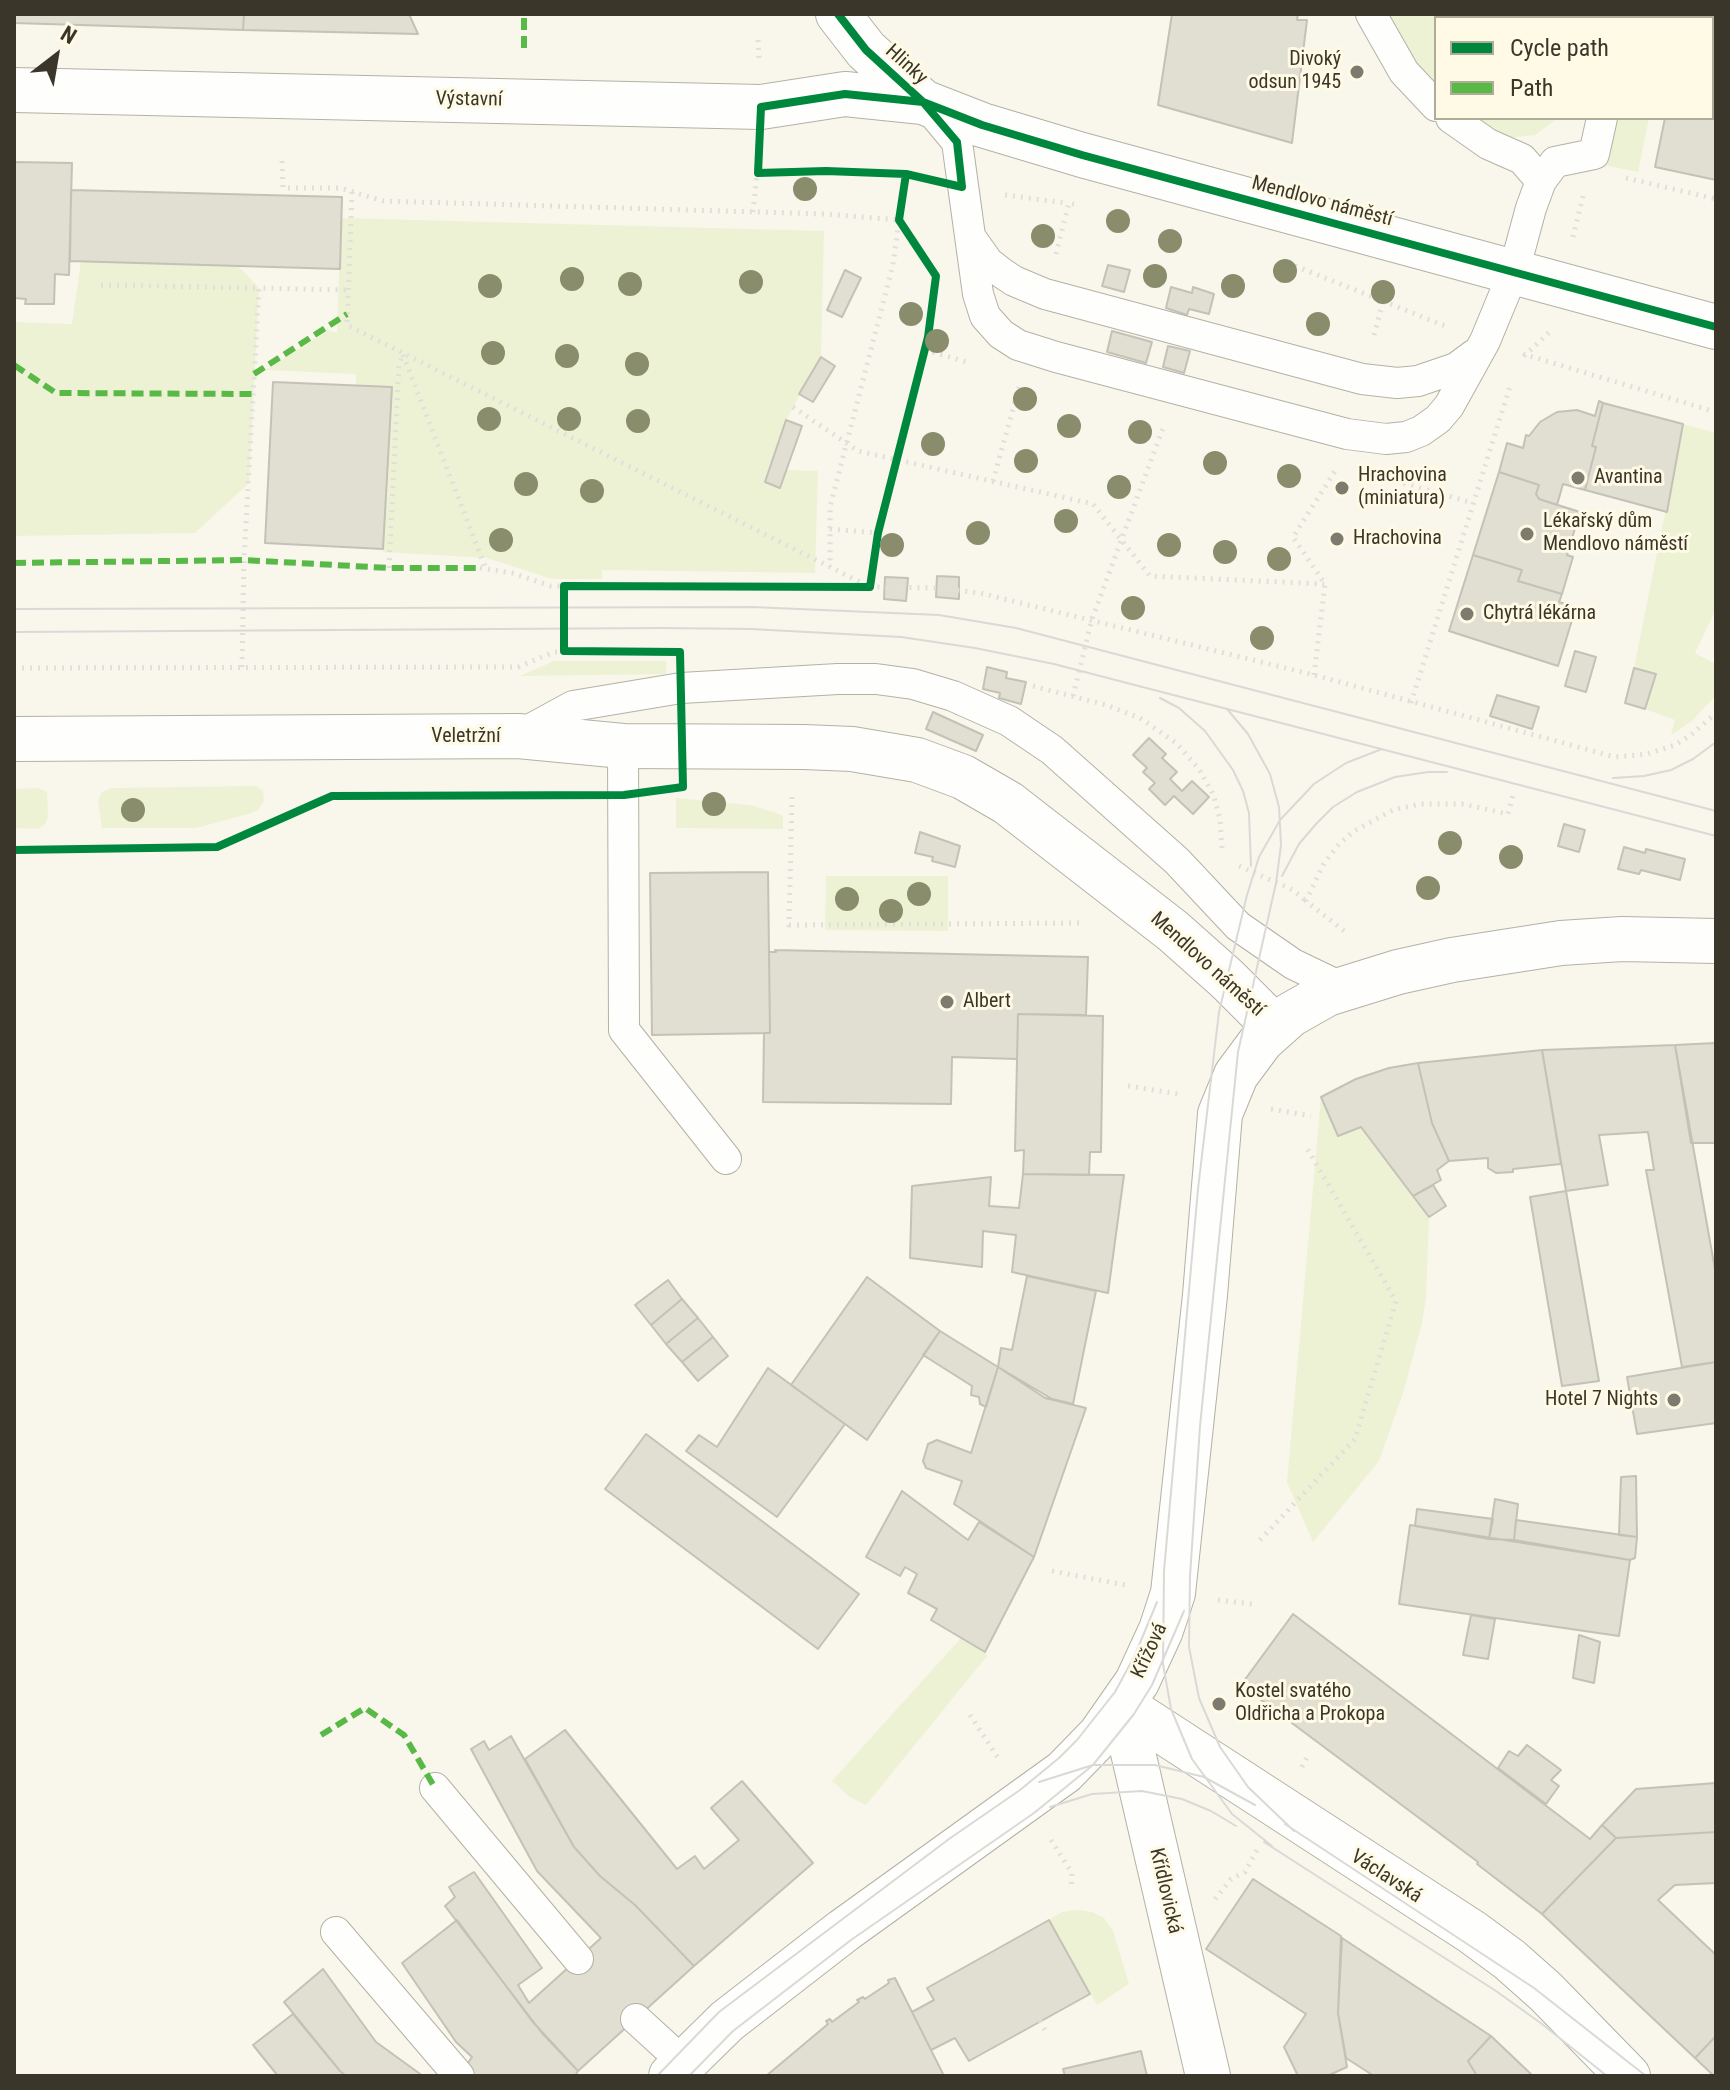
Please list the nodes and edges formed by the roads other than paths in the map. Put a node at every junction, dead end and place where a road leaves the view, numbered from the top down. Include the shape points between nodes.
1 (838, 14) edge
2 (1371, 14) edge
3 (14, 90) edge
4 (923, 102) junction
5 (1434, 104) edge
6 (1454, 120) edge
7 (1602, 120) edge
8 (1541, 181) junction
9 (969, 237) junction
10 (1514, 271) junction
11 (1716, 327) edge
12 (1481, 347) junction
13 (518, 736) junction
14 (14, 739) edge
15 (623, 746) junction
16 (917, 760) joint
17 (1716, 941) edge
18 (1343, 988) junction
19 (1275, 1027) junction
20 (726, 1159) dead end
21 (1122, 1705) junction
22 (435, 1788) dead end
23 (336, 1932) dead end
24 (578, 1959) dead end
25 (636, 2019) dead end
26 (677, 2069) edge
27 (459, 2076) edge
28 (1208, 2076) edge
29 (1628, 2076) edge

1 - 4 street, Hlinky via 866,50
2 - 5 lane via 1404,72
3 - 4 street, Výstavní via 746,107 845,94
4 - 9 lane via 957,142
4 - 10 street, Mendlovo náměstí via 1082,155
6 - 8 lane via 1522,159
7 - 8 lane via 1594,154 1555,162
8 - 10 lane
9 - 12 lane via 995,268 1035,290 1362,379 1418,381 1456,368
9 - 12 lane via 981,306 994,327 1018,345 1347,434 1386,439 1421,431 1449,406
10 - 11 street, Mendlovo náměstí
10 - 12 lane
13 - 14 street, Veletržní
13 - 15 street, Veletržní
13 - 18 lane via 573,706 681,688 876,679 953,696 1009,721 1052,750 1177,861 1238,926 1293,964
15 - 16 street, Veletržní via 852,749
15 - 20 lane via 624,1030
16 - 19 street, Mendlovo náměstí via 963,777 1008,803 1173,931
17 - 18 street, Mendlovo náměstí via 1561,943 1452,960
18 - 19 street, Mendlovo náměstí
19 - 21 street, Křížová via 1248,1056 1220,1114 1173,1593 1150,1657
21 - 26 street, Křížová via 1064,1772 843,1931 727,2021
21 - 28 street, Křídlovická
21 - 29 street, Václavská via 1498,1951
22 - 24 lane
23 - 27 lane
25 - 26 lane

